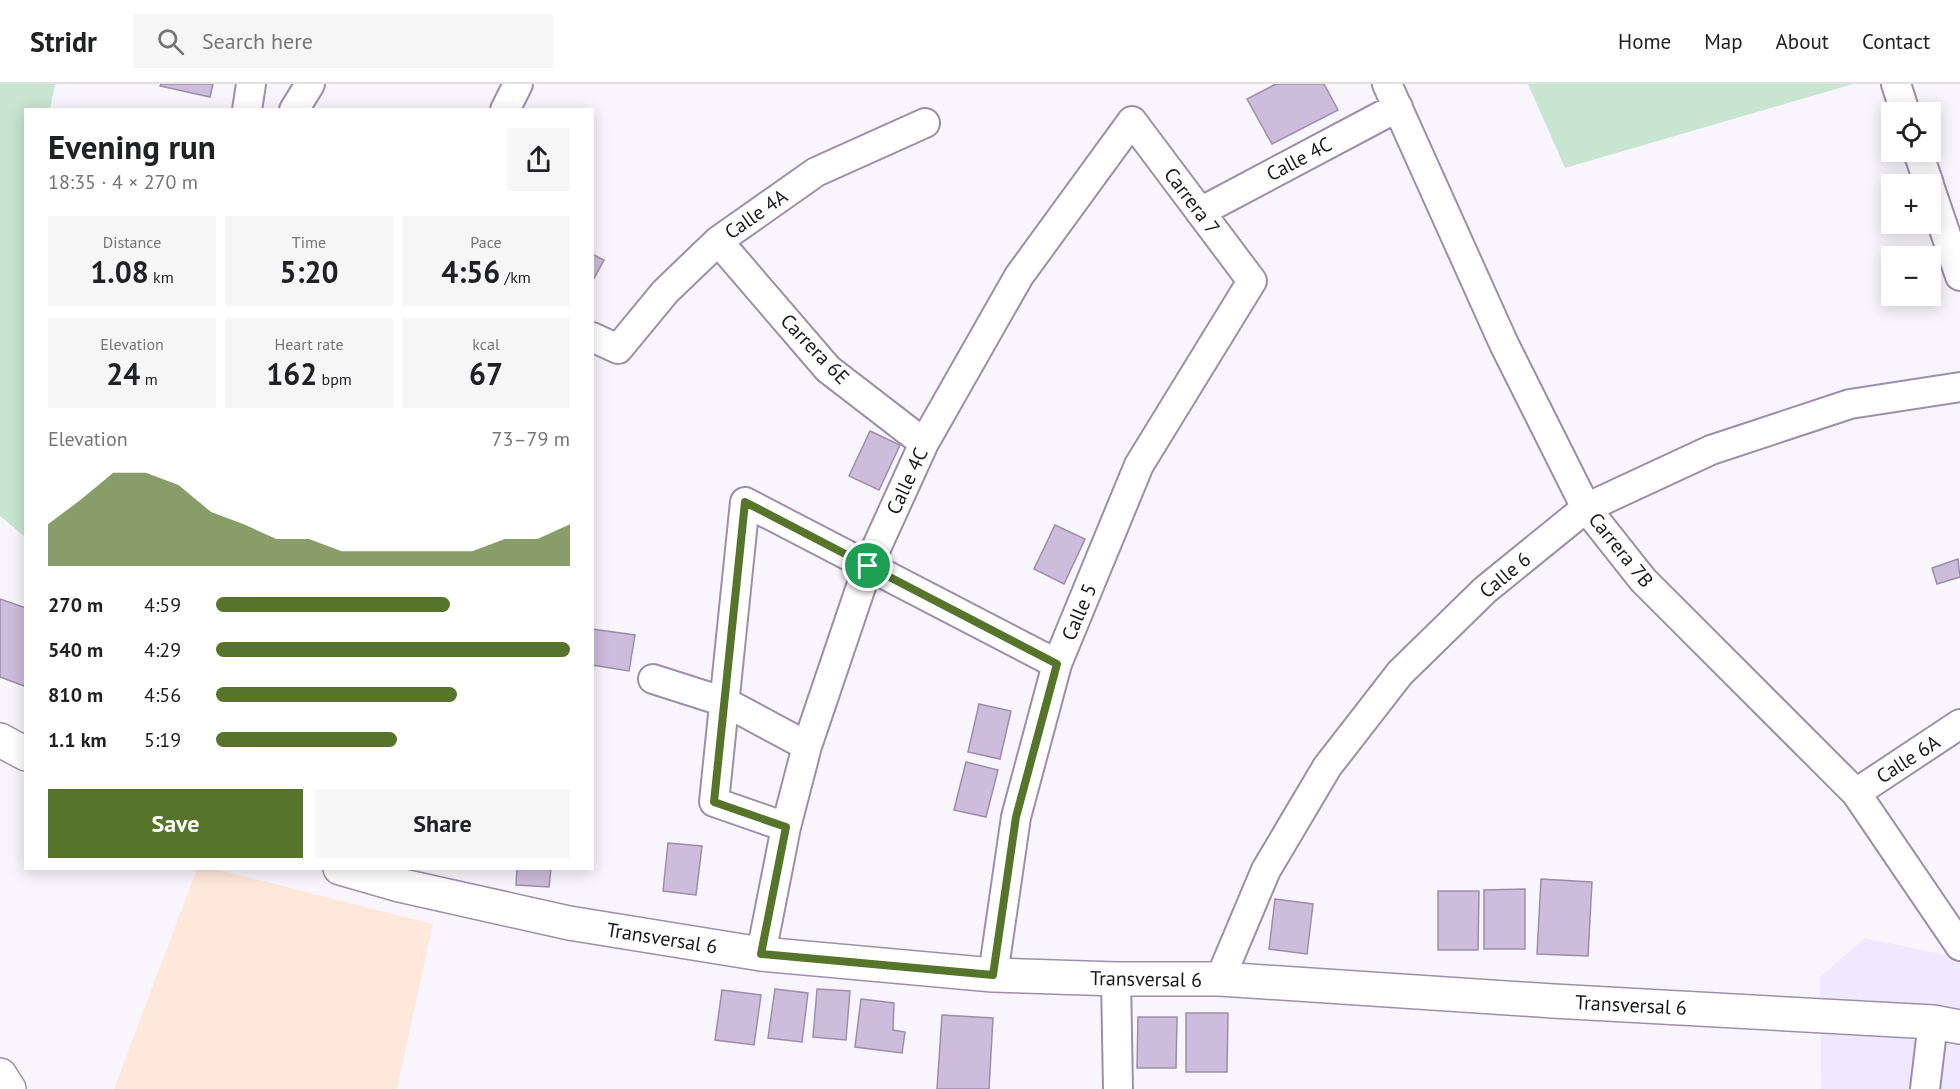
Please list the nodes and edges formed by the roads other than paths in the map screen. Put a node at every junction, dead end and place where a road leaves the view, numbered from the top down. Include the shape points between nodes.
1 (251, 84) edge
2 (310, 84) edge
3 (518, 84) edge
4 (1896, 84) edge
5 (1393, 95) edge
6 (1902, 102) edge
7 (247, 108) edge
8 (295, 108) edge
9 (506, 108) edge
10 (1132, 121) joint
11 (925, 123) dead end
12 (1200, 212) junction
13 (1941, 219) edge
14 (717, 241) junction
15 (1960, 276) edge
16 (1252, 281) joint
17 (605, 343) edge
18 (1960, 387) edge
19 (924, 443) junction
20 (1586, 507) junction
21 (868, 566) junction
22 (1057, 664) junction
23 (653, 679) dead end
24 (724, 702) junction
25 (1960, 724) edge
26 (0, 740) edge
27 (807, 746) junction
28 (24, 753) edge
29 (1856, 793) junction
30 (786, 827) junction
31 (353, 870) edge
32 (400, 877) edge
33 (1960, 946) edge
34 (761, 954) junction
35 (993, 975) junction
36 (1116, 979) junction
37 (1220, 979) junction
38 (1947, 1024) edge
39 (0, 1075) edge
40 (9, 1089) edge
41 (1118, 1089) edge
42 (1925, 1089) edge

1 - 7 street
2 - 8 street
3 - 9 street
4 - 6 street
5 - 12 street, Calle 4C
5 - 20 street, Carrera 7B via 1504,344
10 - 12 street, Carrera 7
10 - 19 street, Calle 4C via 1019,276
11 - 14 street, Calle 4A via 816,172
12 - 16 street, Carrera 7
13 - 15 street
14 - 17 street, Calle 4A
14 - 19 street, Carrera 6E via 828,369
16 - 22 street, Calle 5 via 1139,465
18 - 20 street, Calle 6 via 1850,404 1711,450
19 - 21 street, Calle 4C
20 - 29 street, Carrera 7B via 1643,580
20 - 37 street, Calle 6 via 1485,590 1400,673 1327,767 1266,870
21 - 22 street
21 - 24 street via 745,502
21 - 27 street, Calle 4C
22 - 35 street, Calle 5 via 1016,817
23 - 24 street
24 - 27 street
24 - 30 street via 714,802
25 - 29 street, Calle 6A
26 - 28 street
27 - 30 street, Calle 4C
29 - 33 street, Carrera 7B
30 - 34 street, Calle 4C
31 - 32 street, Transversal 6
32 - 34 street, Transversal 6 via 569,923
34 - 35 street, Transversal 6
35 - 36 street, Transversal 6
36 - 37 street, Transversal 6
36 - 41 street
37 - 38 street, Transversal 6
38 - 42 street
39 - 40 street

